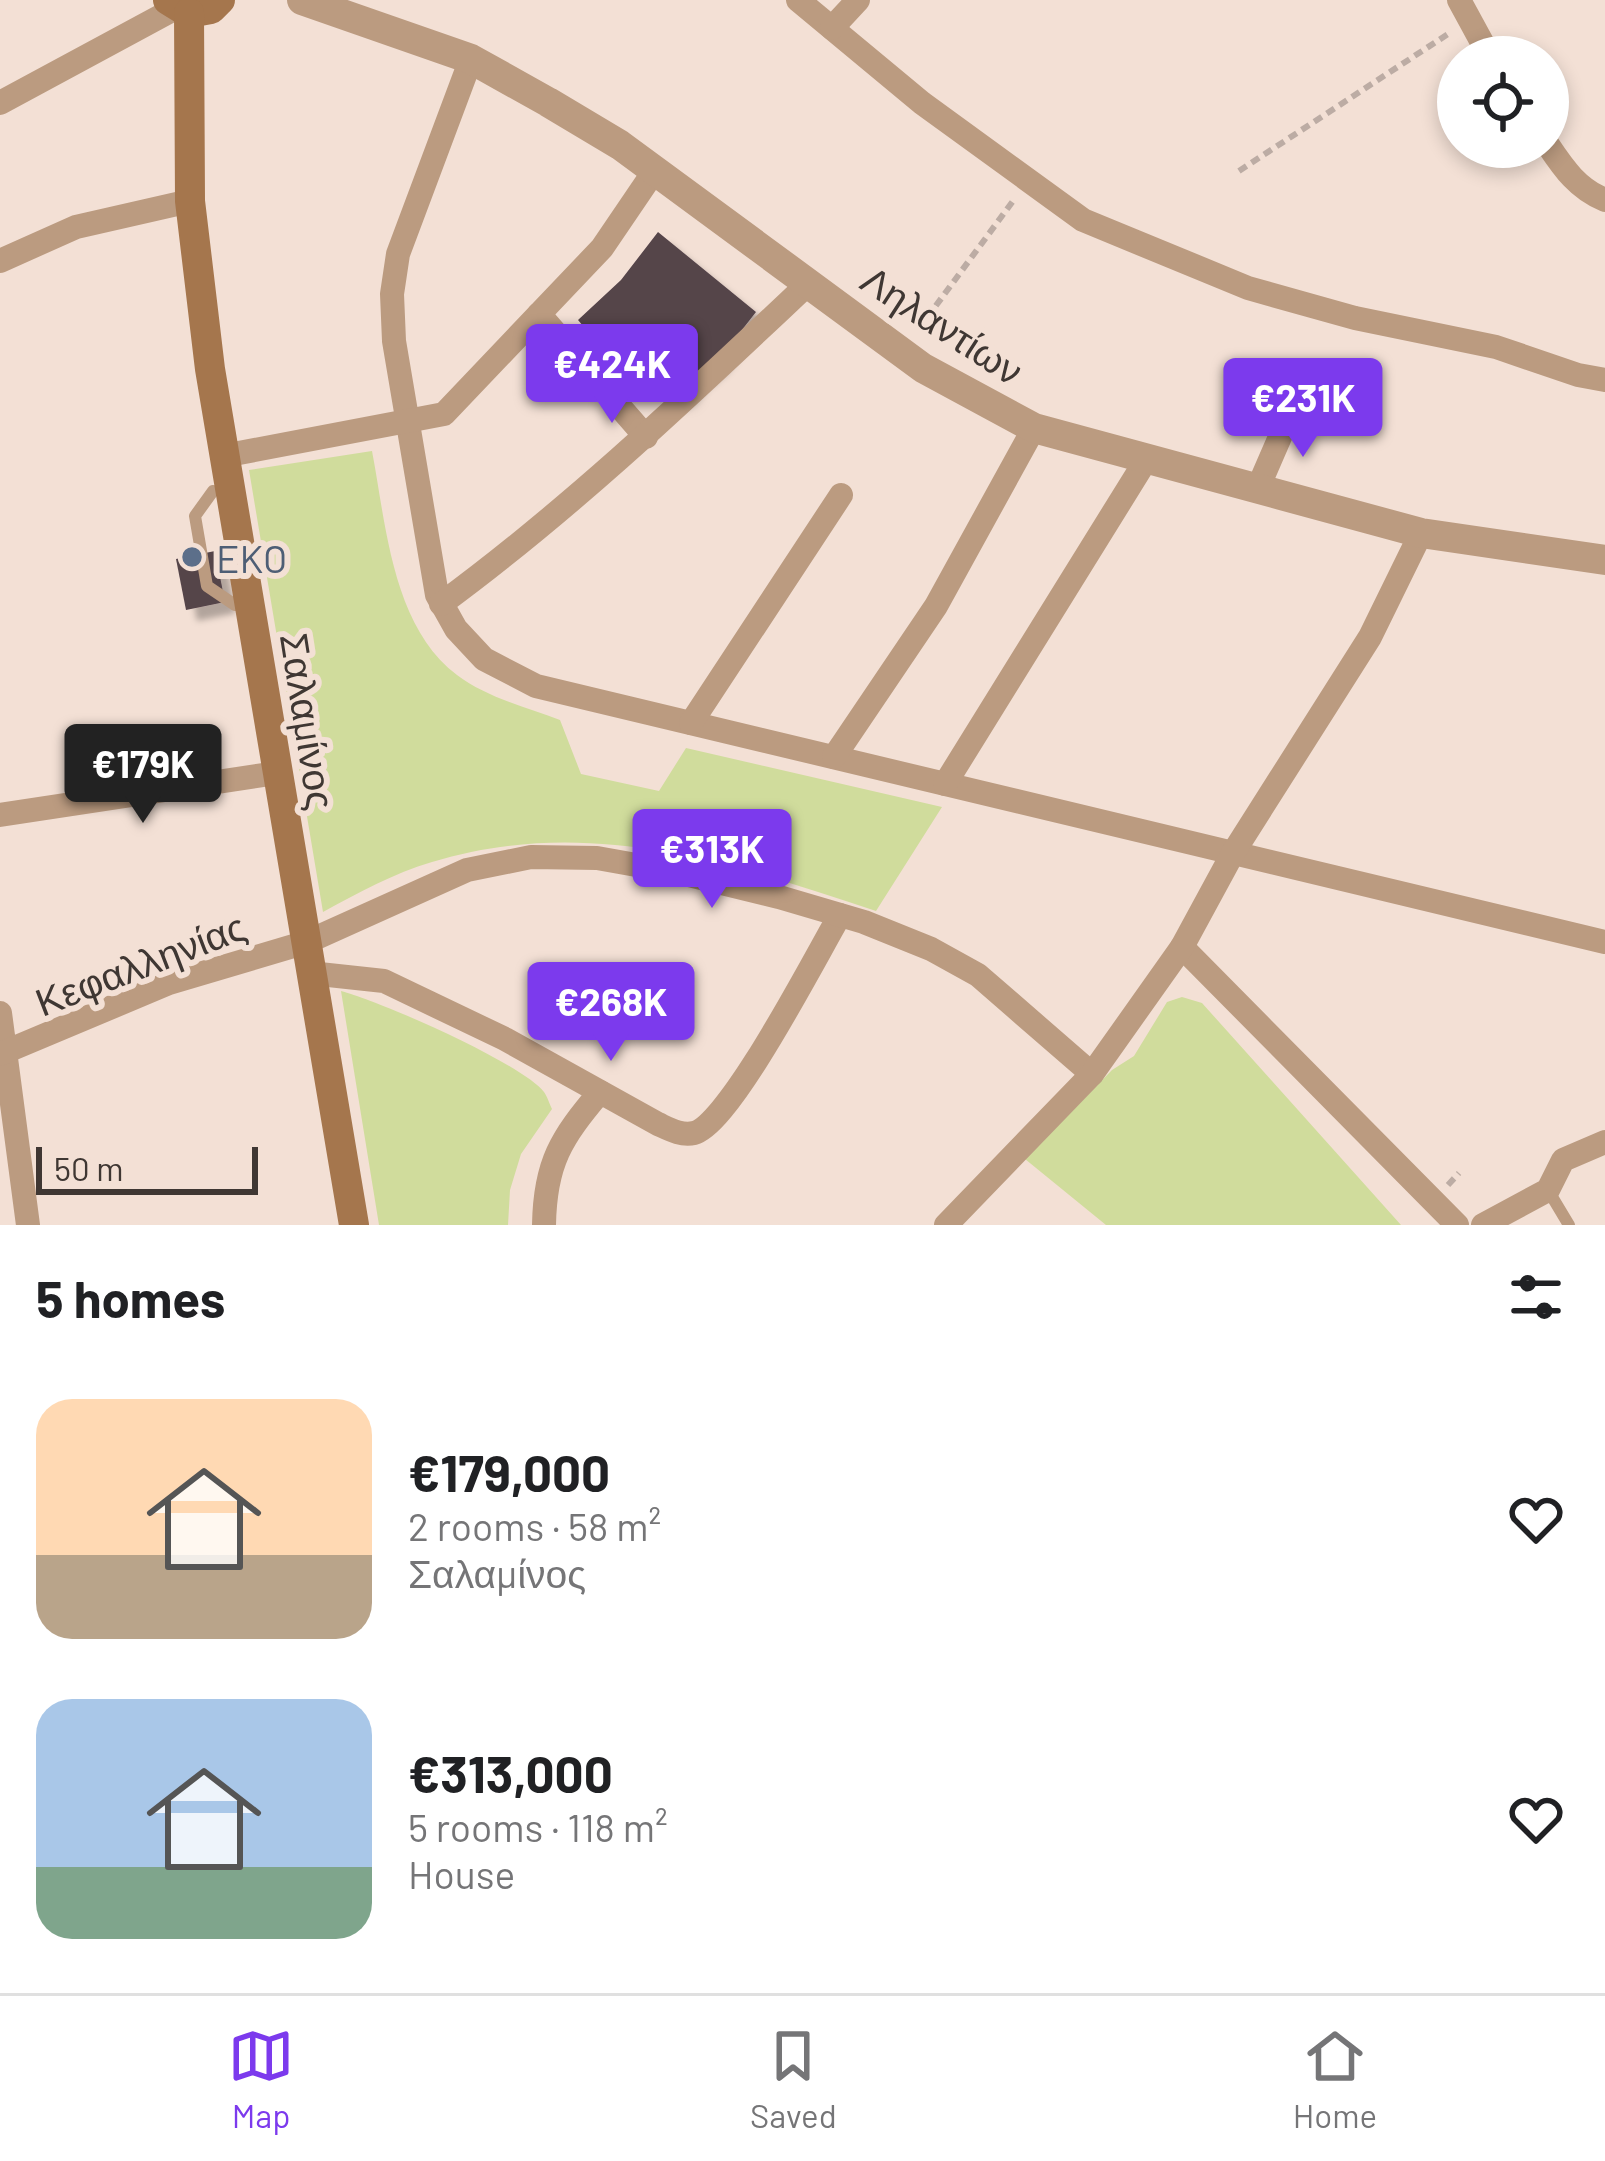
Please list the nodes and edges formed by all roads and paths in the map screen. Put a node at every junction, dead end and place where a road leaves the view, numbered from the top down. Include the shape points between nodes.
1 (220, 0) edge
2 (302, 0) edge
3 (798, 0) edge
4 (858, 0) edge
5 (178, 7) edge
6 (1464, 11) edge
7 (832, 28) junction
8 (471, 58) junction
9 (0, 103) edge
10 (1564, 168) edge
11 (655, 170) junction
12 (1239, 171) dead end
13 (1028, 182) junction
14 (1605, 200) edge
15 (190, 201) junction
16 (0, 261) edge
17 (810, 282) junction
18 (539, 314) junction
19 (902, 352) junction
20 (1605, 380) edge
21 (1292, 407) dead end
22 (406, 423) junction
23 (1034, 428) junction
24 (646, 437) junction
25 (223, 456) junction
26 (1146, 460) junction
27 (1257, 490) junction
28 (213, 491) dead end
29 (842, 495) dead end
30 (1421, 533) junction
31 (1605, 560) edge
32 (441, 604) junction
33 (235, 605) dead end
34 (691, 723) junction
35 (834, 757) junction
36 (277, 773) junction
37 (945, 784) junction
38 (0, 815) edge
39 (1234, 854) junction
40 (840, 915) junction
41 (307, 942) junction
42 (1605, 942) edge
43 (1182, 947) junction
44 (310, 973) junction
45 (0, 1013) edge
46 (3, 1054) edge
47 (1092, 1075) junction
48 (600, 1092) junction
49 (1605, 1142) edge
50 (1543, 1180) junction
51 (347, 1224) edge
52 (28, 1225) edge
53 (544, 1225) edge
54 (946, 1225) edge
55 (1457, 1225) edge
56 (1483, 1225) edge
57 (1568, 1225) edge

1 - 5 main road via 211,9
2 - 8 street, Ληλαντίων
3 - 7 street
4 - 7 street
5 - 9 street
5 - 15 main road, Σαλαμίνος
6 - 12 path
7 - 13 street
8 - 11 street, Ληλαντίων
8 - 22 street via 397,259 393,331
10 - 14 street
11 - 17 street, Ληλαντίων
11 - 18 street via 602,248
13 - 19 path
13 - 20 street via 1083,220 1248,288
15 - 16 street via 76,227
15 - 25 main road, Σαλαμίνος
17 - 19 street, Ληλαντίων
17 - 24 street
18 - 22 street via 444,414
18 - 24 street
19 - 23 street, Ληλαντίων
21 - 27 street
22 - 25 street
22 - 32 street
23 - 26 street, Ληλαντίων
23 - 35 street via 936,606
24 - 32 street
25 - 36 main road, Σαλαμίνος
26 - 27 street, Ληλαντίων
26 - 37 street
27 - 30 street, Ληλαντίων
28 - 33 lane via 195,516 207,586
29 - 34 street
30 - 31 street, Ληλαντίων
30 - 39 street via 1370,637
32 - 34 street via 469,645 516,679
34 - 35 street
35 - 37 street
36 - 38 street
36 - 41 main road, Σαλαμίνος
37 - 39 street
39 - 42 street
39 - 43 street
40 - 41 street, Κεφαλληνίας via 681,873 597,858 531,857 467,870
40 - 47 street, Κεφαλληνίας via 978,975
40 - 48 street via 711,1123 679,1133
41 - 44 main road, Σαλαμίνος
41 - 46 street, Κεφαλληνίας via 169,983
43 - 47 street
43 - 55 street
44 - 48 street via 385,981
44 - 51 main road, Σαλαμίνος
45 - 46 street
46 - 52 street
47 - 54 street
48 - 53 street via 550,1161
49 - 50 street via 1563,1160
50 - 56 street
50 - 57 lane

